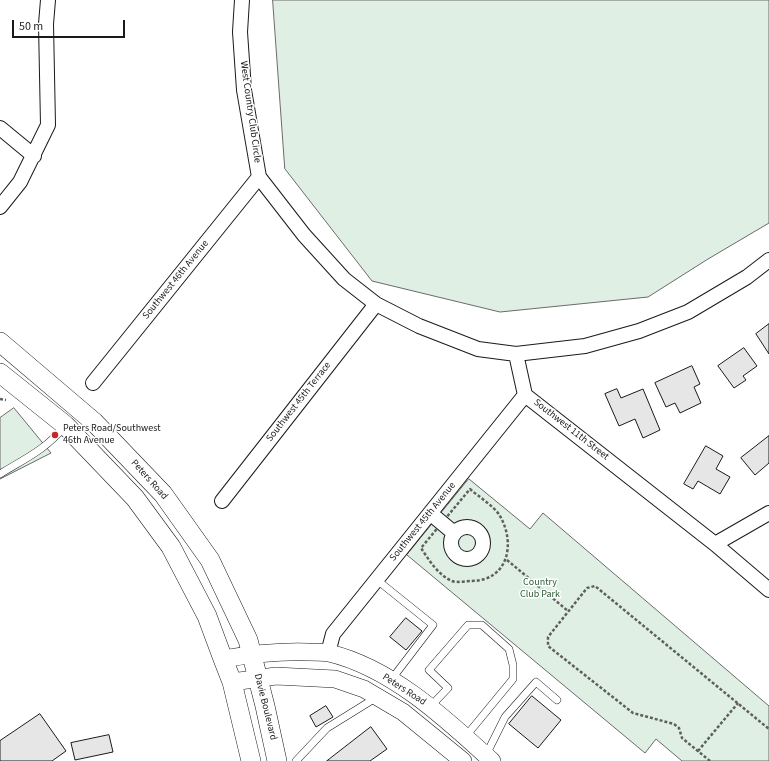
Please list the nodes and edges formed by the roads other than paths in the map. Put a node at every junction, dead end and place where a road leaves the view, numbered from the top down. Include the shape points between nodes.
1 (48, 0) edge
2 (242, 0) edge
3 (0, 128) edge
4 (34, 156) junction
5 (260, 177) junction
6 (0, 207) edge
7 (769, 260) edge
8 (376, 304) junction
9 (0, 342) edge
10 (516, 354) junction
11 (18, 357) junction
12 (0, 372) edge
13 (93, 383) dead end
14 (525, 395) junction
15 (65, 426) junction
16 (0, 474) edge
17 (222, 501) dead end
18 (430, 513) junction
19 (769, 513) edge
20 (454, 533) dead end
21 (715, 544) junction
22 (377, 580) junction
23 (769, 590) edge
24 (328, 653) junction
25 (252, 654) junction
26 (223, 659) junction
27 (258, 679) junction
28 (390, 680) junction
29 (232, 682) junction
30 (377, 697) junction
31 (557, 700) dead end
32 (430, 708) junction
33 (465, 737) junction
34 (489, 758) edge
35 (460, 760) edge
36 (251, 761) edge
37 (276, 761) edge
38 (296, 761) edge

1 - 4 street via 48,125
2 - 5 street, West Country Club Circle via 240,32 244,90
3 - 4 street
4 - 6 street via 20,182
5 - 8 street via 304,235 344,279
5 - 13 street, Southwest 46th Avenue
7 - 10 street via 747,277 688,312 639,331 585,346
8 - 10 street via 419,326 478,349
8 - 17 street, Southwest 45th Terrace
9 - 11 main road, Peters Road
10 - 14 street, Southwest 11th Street
11 - 12 street
11 - 25 main road, Peters Road via 94,422 163,494 210,560 248,640
12 - 15 main road
14 - 18 street, Southwest 45th Avenue
14 - 21 street, Southwest 11th Street
15 - 16 lane via 40,451
15 - 26 main road via 135,498 171,547 207,616
18 - 20 street
18 - 22 street, Southwest 45th Avenue
19 - 21 street
21 - 23 street, Southwest 11th Street
22 - 24 street, Southwest 45th Avenue via 333,634
22 - 28 lane via 433,625
24 - 25 street, Peters Road via 283,651
24 - 28 street, Peters Road via 366,666
25 - 26 street, Peters Road
25 - 27 main road, Davie Boulevard
26 - 29 main road
27 - 29 street, Peters Road
27 - 30 street, Peters Road via 276,676 335,679 364,689
27 - 37 main road, Davie Boulevard
28 - 32 street, Peters Road
29 - 36 main road
30 - 35 street, Peters Road via 403,712
30 - 38 lane via 327,728
31 - 34 lane via 536,682 504,717
32 - 33 street, Peters Road
32 - 33 lane via 448,688 429,670 468,625 482,625 509,650 513,679
33 - 34 street, Peters Road

